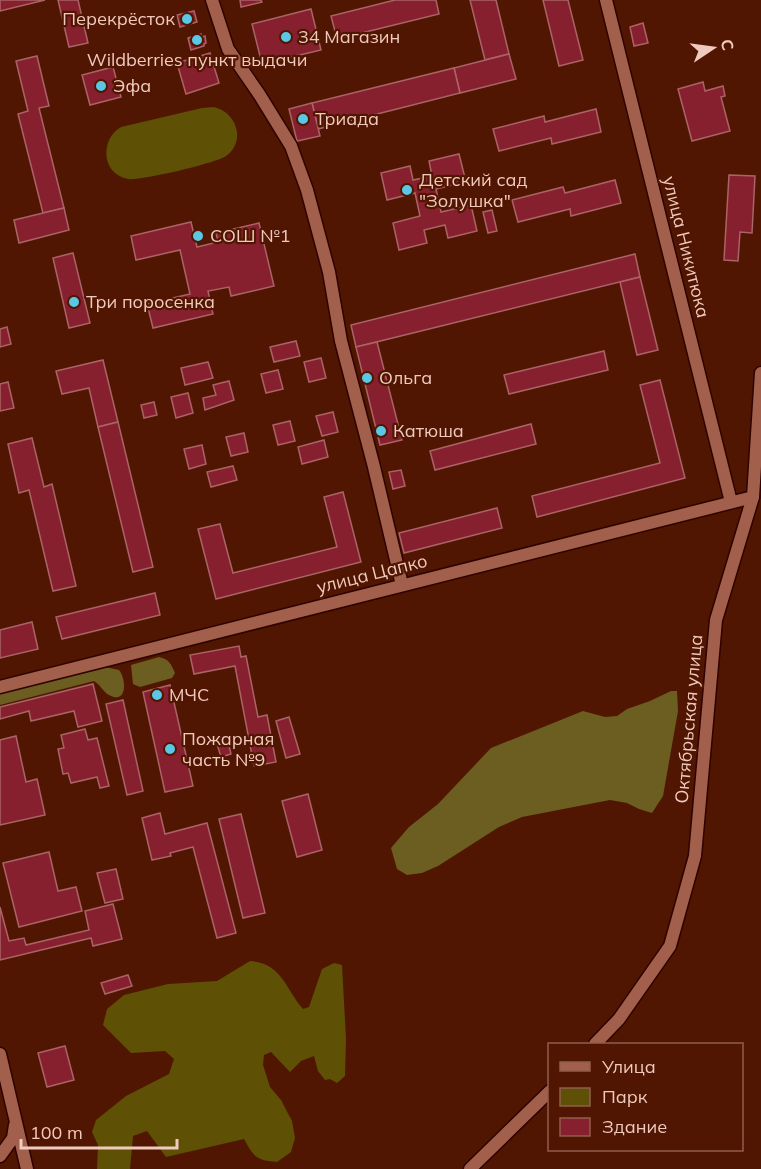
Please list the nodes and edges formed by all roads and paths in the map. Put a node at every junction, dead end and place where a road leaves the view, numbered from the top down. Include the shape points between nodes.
1 (212, 0) edge
2 (606, 0) edge
3 (761, 373) edge
4 (753, 497) junction
5 (731, 502) junction
6 (402, 585) junction
7 (0, 687) edge
8 (596, 1043) edge
9 (0, 1054) edge
10 (548, 1093) edge
11 (16, 1121) junction
12 (0, 1156) edge
13 (27, 1169) edge
14 (470, 1169) edge

1 - 6 street via 228,49 291,146 308,190
2 - 5 street, улица Никитюка
3 - 4 street, Октябрьская улица
4 - 5 street, улица Цапко
4 - 8 street, Октябрьская улица via 716,620 695,856 670,946 619,1019
5 - 6 street, улица Цапко
6 - 7 street, улица Цапко
9 - 11 street
10 - 14 street
11 - 12 street via 13,1138
11 - 13 street

